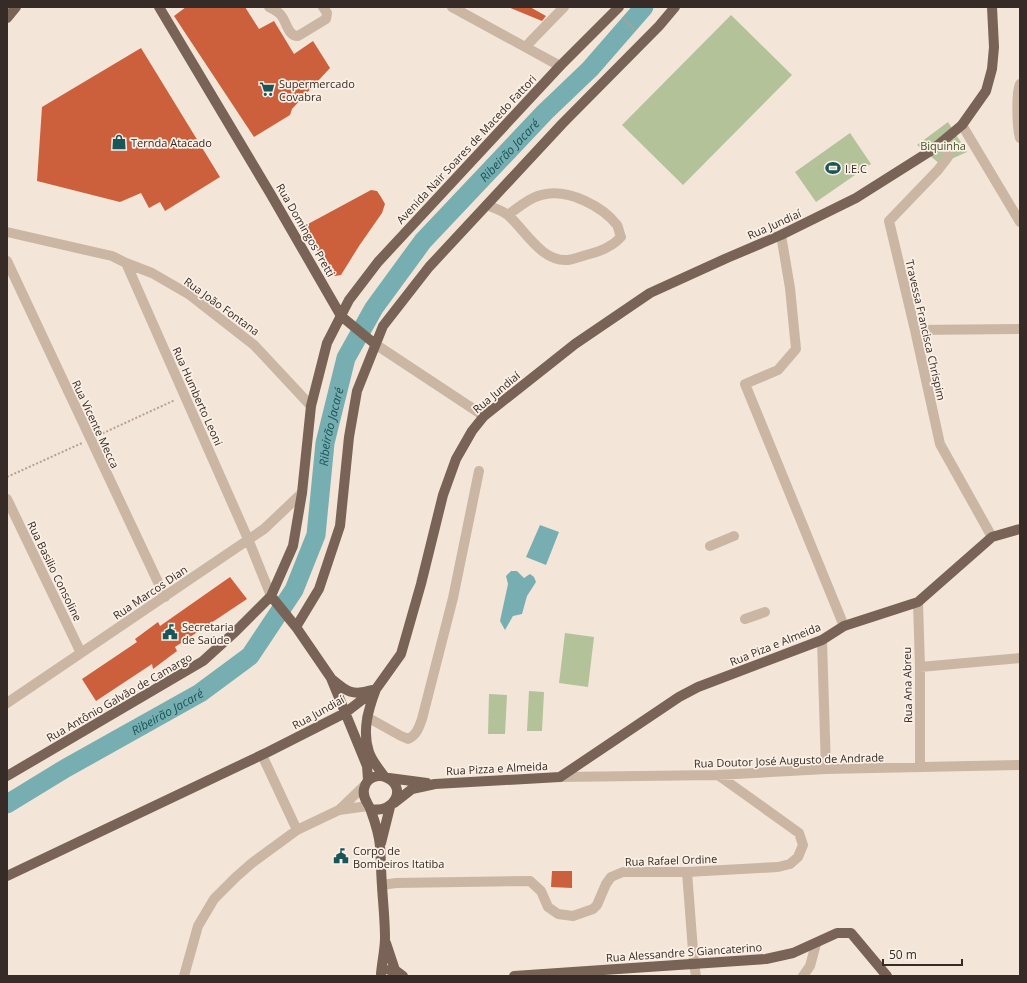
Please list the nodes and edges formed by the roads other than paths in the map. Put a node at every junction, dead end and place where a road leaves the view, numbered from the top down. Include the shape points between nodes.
1 (16, 7) edge
2 (159, 7) edge
3 (269, 7) edge
4 (322, 7) edge
5 (452, 7) edge
6 (564, 7) edge
7 (619, 7) edge
8 (674, 7) edge
9 (992, 7) edge
10 (7, 18) edge
11 (526, 47) junction
12 (560, 66) junction
13 (1020, 84) edge
14 (962, 125) junction
15 (946, 138) junction
16 (1020, 138) edge
17 (487, 206) junction
18 (508, 215) junction
19 (1020, 222) edge
20 (7, 232) edge
21 (781, 236) junction
22 (7, 261) edge
23 (126, 263) junction
24 (344, 317) junction
25 (1020, 329) edge
26 (915, 330) junction
27 (372, 342) junction
28 (311, 406) junction
29 (484, 416) junction
30 (478, 471) dead end
31 (302, 494) junction
32 (7, 499) edge
33 (1020, 529) edge
34 (734, 536) dead end
35 (992, 537) junction
36 (248, 539) junction
37 (710, 546) dead end
38 (164, 597) junction
39 (274, 599) junction
40 (918, 602) junction
41 (765, 612) dead end
42 (745, 619) dead end
43 (294, 624) junction
44 (844, 626) junction
45 (822, 640) junction
46 (81, 653) junction
47 (1020, 658) edge
48 (920, 667) junction
49 (331, 678) junction
50 (376, 689) junction
51 (7, 703) edge
52 (345, 714) junction
53 (367, 717) junction
54 (262, 755) junction
55 (1020, 765) edge
56 (920, 767) junction
57 (826, 769) junction
58 (718, 775) junction
59 (7, 776) edge
60 (386, 777) junction
61 (560, 777) junction
62 (367, 783) junction
63 (435, 784) junction
64 (392, 805) junction
65 (369, 807) junction
66 (339, 810) junction
67 (297, 830) junction
68 (380, 845) junction
69 (687, 872) junction
70 (7, 876) edge
71 (382, 885) junction
72 (385, 939) junction
73 (816, 944) junction
74 (694, 964) junction
75 (187, 965) junction
76 (402, 974) edge
77 (380, 975) edge
78 (184, 976) edge
79 (192, 976) edge
80 (514, 976) edge
81 (696, 976) edge
82 (803, 976) edge
83 (887, 976) edge

1 - 10 main road
2 - 24 main road, Rua Domingos Pretti
3 - 4 street via 281,15 294,36 326,19
5 - 11 street
6 - 11 street
7 - 12 main road, Avenida Nair Soares de Macedo Fattori
8 - 17 main road via 659,26 562,124
9 - 14 main road, Rua Jundiaí via 992,69 986,91
11 - 12 street
12 - 24 main road, Avenida Nair Soares de Macedo Fattori via 378,262 349,300
13 - 16 street
14 - 15 main road, Rua Jundiaí
14 - 19 street
15 - 21 main road, Rua Jundiaí via 932,150 856,198
15 - 26 street, Travessa Francisca Chrispim via 948,157 889,221
17 - 18 street
17 - 27 main road via 430,267
18 - 18 street via 545,253 556,259 568,260 594,253 610,246 620,237 618,226 596,206 564,195 546,194 536,197
20 - 23 street, Rua João Fontana via 112,256
21 - 29 main road, Rua Jundiaí via 650,293 575,344
21 - 44 street via 790,288 796,349 778,370 745,384
22 - 38 street, Rua Vicente Mecca
23 - 28 street, Rua João Fontana via 152,273 190,295 254,344
23 - 36 street, Rua Humberto Leoni
24 - 27 main road, Rua Domingos Pretti
24 - 28 main road, Avenida Nair Soares de Macedo Fattori via 327,343
25 - 26 street
26 - 35 street, Travessa Francisca Chrispim via 940,444
27 - 29 street, Rua Domingos Pretti
27 - 43 main road via 357,391 349,437 340,526 319,589
28 - 31 main road, Avenida Nair Soares de Macedo Fattori
29 - 50 main road, Rua Jundiaí via 456,459 443,495 401,654
30 - 53 street via 452,598 417,730 414,736 408,739
31 - 36 street, Rua Marcos Dian via 264,529
31 - 39 main road, Avenida Nair Soares de Macedo Fattori via 293,546
32 - 46 street, Rua Basilio Consoline
33 - 35 main road, Rua Piza e Almeida
34 - 37 street
35 - 40 main road, Rua Piza e Almeida
36 - 38 street, Rua Marcos Dian
36 - 39 street, Rua Humberto Leoni
38 - 46 street, Rua Marcos Dian
39 - 43 main road
39 - 59 main road, Rua Antônio Galvão de Camargo via 203,661
40 - 44 main road, Rua Piza e Almeida
40 - 48 street, Rua Ana Abreu
41 - 42 street
43 - 49 main road
44 - 45 main road, Rua Piza e Almeida
45 - 57 street
45 - 61 main road, Rua Piza e Almeida via 698,687 679,697
46 - 51 street, Rua Marcos Dian
47 - 48 street
48 - 56 street, Rua Ana Abreu
49 - 50 main road via 346,691 353,693
49 - 52 main road
50 - 52 main road, Rua Jundiaí
50 - 53 main road
52 - 54 main road, Rua Jundiaí
52 - 62 main road via 367,766
53 - 60 main road via 366,740 369,754
54 - 67 street
54 - 70 main road, Rua Jundiaí
55 - 56 street, Rua Doutor José Augusto de Andrade
56 - 57 street, Rua Doutor José Augusto de Andrade
57 - 58 street, Rua Doutor José Augusto de Andrade
58 - 61 street, Rua Doutor José Augusto de Andrade
58 - 69 street, Rua Rafael Ordine via 799,833 803,845 798,857 790,864 778,867
60 - 62 main road via 373,777
60 - 63 main road, Rua Pizza e Almeida
60 - 64 main road via 393,782 397,792
61 - 63 main road, Rua Pizza e Almeida
62 - 65 main road via 364,796
62 - 66 street
63 - 64 main road, Rua Pizza e Almeida via 412,789
64 - 65 main road via 379,810
64 - 68 main road
65 - 66 street
65 - 68 main road
66 - 67 street
67 - 75 street via 252,862 214,899 198,926
68 - 71 main road
69 - 71 street, Rua Rafael Ordine via 623,872 611,876 597,905 573,916 558,914 548,907 541,891 530,881
69 - 74 street
71 - 72 main road
72 - 76 main road
72 - 77 main road
73 - 74 main road, Rua Alessandre S Giancaterino via 793,953 766,959
73 - 82 street via 810,966
73 - 83 main road, Rua Alessandre S Giancaterino via 837,933 851,933
74 - 80 main road, Rua Alessandre S Giancaterino
74 - 81 street
75 - 78 street
75 - 79 street
76 - 77 main road via 385,971

